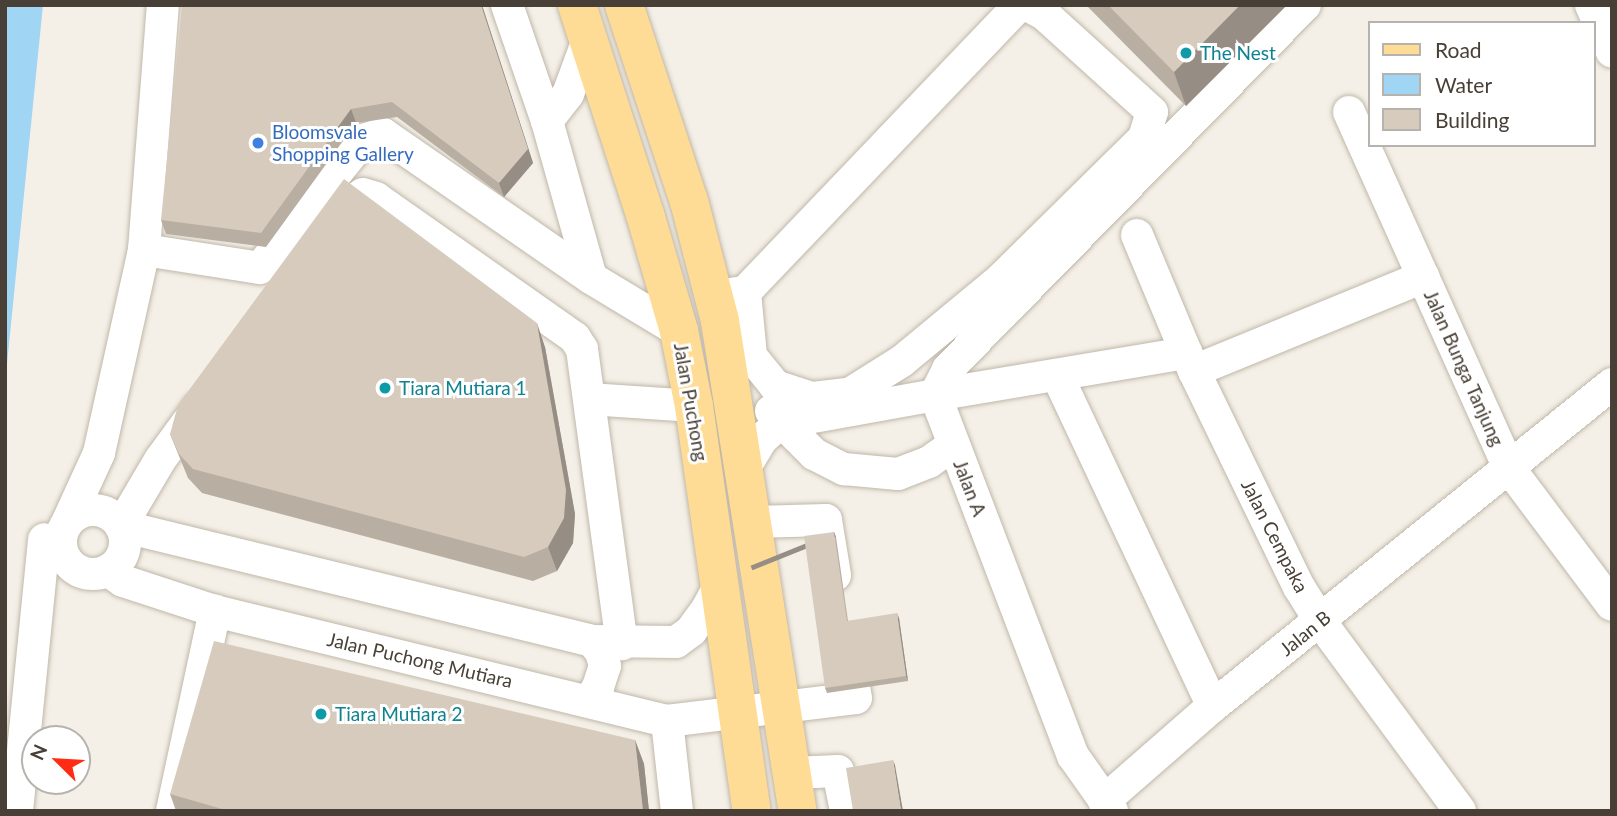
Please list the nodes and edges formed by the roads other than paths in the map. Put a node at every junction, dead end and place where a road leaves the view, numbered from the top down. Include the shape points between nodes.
1 (163, 5) edge
2 (507, 5) edge
3 (625, 5) edge
4 (1019, 5) edge
5 (1027, 5) edge
6 (1305, 5) edge
7 (1591, 5) edge
8 (583, 23) edge
9 (1612, 51) edge
10 (1182, 101) edge
11 (1349, 112) dead end
12 (547, 121) junction
13 (1160, 151) junction
14 (1137, 235) dead end
15 (317, 247) edge
16 (144, 250) junction
17 (1423, 277) junction
18 (590, 278) junction
19 (726, 303) junction
20 (678, 331) junction
21 (1190, 362) junction
22 (1058, 375) junction
23 (218, 382) edge
24 (1612, 384) edge
25 (934, 395) junction
26 (589, 399) junction
27 (857, 400) junction
28 (694, 406) junction
29 (780, 423) junction
30 (953, 445) junction
31 (99, 453) junction
32 (746, 467) junction
33 (1509, 468) junction
34 (117, 521) junction
35 (754, 522) junction
36 (55, 531) junction
37 (109, 570) junction
38 (719, 586) junction
39 (1612, 605) edge
40 (215, 611) junction
41 (1320, 621) junction
42 (607, 643) junction
43 (589, 701) junction
44 (1213, 706) junction
45 (782, 708) junction
46 (737, 713) junction
47 (667, 721) junction
48 (792, 774) junction
49 (1108, 806) edge
50 (17, 811) edge
51 (172, 811) edge
52 (677, 811) edge
53 (752, 811) edge
54 (798, 811) edge
55 (846, 811) edge
56 (1460, 811) edge

1 - 16 street
2 - 12 street
3 - 19 main road
4 - 19 street
5 - 27 street via 1044,14 1152,112 1144,138 1001,279
6 - 13 street
7 - 9 street
8 - 12 street via 568,94
8 - 20 main road, Jalan Puchong
10 - 13 street via 1170,119
11 - 17 street, Jalan Bunga Tanjung
12 - 18 street
13 - 25 street via 948,369
14 - 21 street, Jalan Cempaka
15 - 26 street via 351,202 363,194 376,198 575,338 582,349
16 - 18 street via 260,268 363,140 383,134
16 - 31 street
17 - 21 street
17 - 33 street, Jalan Bunga Tanjung
18 - 20 street
19 - 27 street via 751,355 775,386 813,398
19 - 29 street via 756,392
19 - 32 main road
20 - 28 main road, Jalan Puchong
21 - 22 street
21 - 41 street, Jalan Cempaka via 1299,587
22 - 25 street
22 - 44 street
23 - 34 street
24 - 33 street, Jalan B
25 - 27 street
25 - 30 street, Jalan A
26 - 28 street
26 - 42 street
27 - 29 street
28 - 38 main road, Jalan Puchong
29 - 30 street via 814,454 844,468 872,473 898,474 929,463
29 - 32 street via 762,439
30 - 49 street, Jalan A via 1073,756
31 - 34 street
31 - 36 street
32 - 35 main road
33 - 39 street, Jalan Bunga Tanjung
33 - 41 street, Jalan B
34 - 36 street via 89,510
34 - 37 street via 124,551
34 - 42 street
35 - 45 main road
35 - 45 street, Jalan Puchong Mutiara via 826,520 856,698
36 - 37 street via 61,534 61,547 73,568 97,575
36 - 50 street
37 - 40 street, Jalan Puchong Mutiara via 124,581
38 - 42 street via 691,631 676,642
38 - 46 main road, Jalan Puchong
40 - 43 street, Jalan Puchong Mutiara
40 - 51 street
41 - 44 street, Jalan B
41 - 56 street, Jalan Cempaka
42 - 43 street via 601,652 605,666
43 - 47 street, Jalan Puchong Mutiara
44 - 49 street, Jalan B
45 - 46 street, Jalan Puchong Mutiara
45 - 48 main road
46 - 47 street, Jalan Puchong Mutiara
46 - 53 main road, Jalan Puchong
47 - 52 street
48 - 54 main road
48 - 55 street via 838,771

